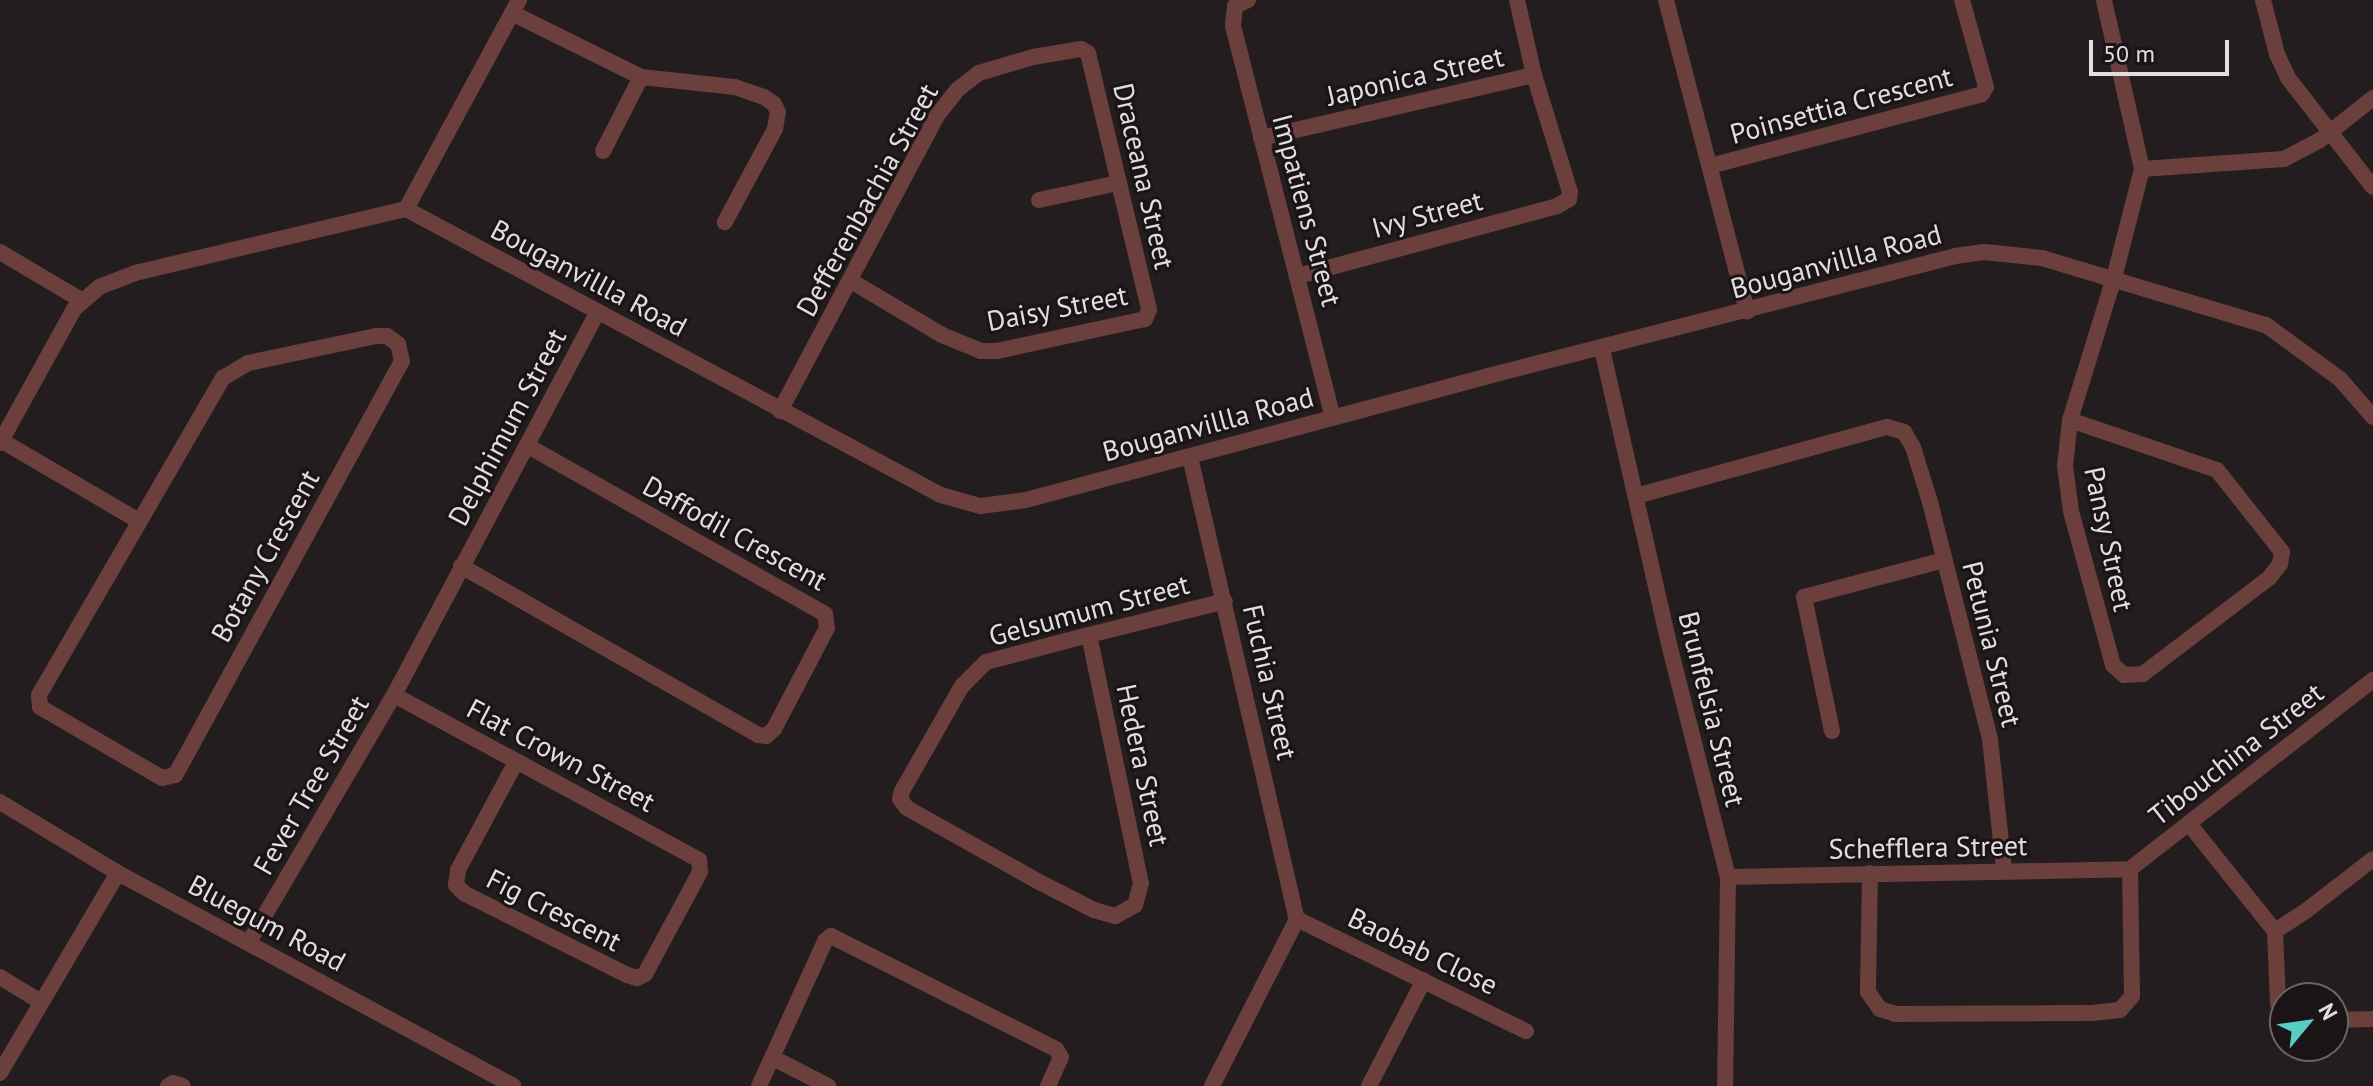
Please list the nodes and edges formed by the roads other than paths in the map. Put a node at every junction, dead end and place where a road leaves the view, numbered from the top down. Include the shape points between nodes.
1 (1248, 0) edge
2 (1517, 0) edge
3 (1666, 0) edge
4 (1962, 0) edge
5 (2104, 0) edge
6 (2263, 0) edge
7 (516, 6) edge
8 (1083, 50) joint
9 (1534, 75) junction
10 (641, 77) junction
11 (2373, 98) edge
12 (2329, 133) junction
13 (1261, 138) junction
14 (603, 151) dead end
15 (1710, 166) junction
16 (2142, 169) junction
17 (1118, 183) junction
18 (2373, 187) edge
19 (1039, 200) dead end
20 (406, 209) junction
21 (725, 222) dead end
22 (0, 252) edge
23 (1298, 276) junction
24 (2114, 278) junction
25 (851, 281) junction
26 (81, 300) junction
27 (598, 312) junction
28 (1747, 312) junction
29 (1147, 317) joint
30 (1602, 349) junction
31 (780, 411) junction
32 (1333, 417) junction
33 (2373, 417) edge
34 (2070, 420) junction
35 (1, 442) edge
36 (526, 445) junction
37 (1190, 457) junction
38 (1636, 496) junction
39 (139, 521) junction
40 (1944, 560) junction
41 (461, 566) junction
42 (1225, 601) junction
43 (1089, 635) junction
44 (2373, 680) edge
45 (394, 695) junction
46 (1832, 731) dead end
47 (516, 762) junction
48 (0, 802) edge
49 (2190, 825) junction
50 (2373, 859) edge
51 (701, 864) joint
52 (2130, 869) junction
53 (2004, 871) junction
54 (118, 873) junction
55 (1870, 873) junction
56 (1728, 877) junction
57 (1135, 905) joint
58 (1297, 919) junction
59 (2275, 931) junction
60 (249, 942) junction
61 (0, 977) edge
62 (1424, 980) junction
63 (2279, 982) edge
64 (41, 1002) junction
65 (2373, 1019) edge
66 (2349, 1020) edge
67 (1526, 1031) dead end
68 (773, 1058) junction
69 (0, 1073) edge
70 (168, 1086) edge
71 (183, 1086) edge
72 (513, 1086) edge
73 (759, 1086) edge
74 (828, 1086) edge
75 (1048, 1086) edge
76 (1212, 1086) edge
77 (1369, 1086) edge
78 (1725, 1086) edge

1 - 13 street, Impatiens Street via 1235,6 1232,15
2 - 9 street
3 - 15 street
4 - 15 street, Poinsettia Crescent via 1986,87 1982,94
5 - 16 street
6 - 12 street via 2288,78
7 - 10 street
7 - 20 street
8 - 17 street, Draceana Street via 1090,55
8 - 25 street, Defferenbachia Street via 1033,57 968,79 936,117
9 - 13 street, Japonica Street
9 - 23 street, Ivy Street via 1569,199
10 - 14 street
10 - 21 street via 735,87 774,104 775,129
11 - 12 street
12 - 16 street via 2284,159
12 - 18 street
13 - 23 street, Impatiens Street
15 - 28 street
16 - 24 street, Pansy Street
17 - 19 street
17 - 29 street, Draceana Street
20 - 26 street via 135,273
20 - 27 street, Bouganvillla Road
22 - 26 street
23 - 32 street, Impatiens Street
24 - 28 street, Bouganvillla Road via 2025,254 1984,252
24 - 33 street, Bouganvillla Road via 2279,331 2340,379
24 - 34 street, Pansy Street
25 - 29 street, Daisy Street via 942,335 981,351
25 - 31 street, Defferenbachia Street
26 - 35 street
27 - 31 street, Bouganvillla Road
27 - 36 street, Delphimum Street
28 - 30 street, Bouganvillla Road
30 - 32 street, Bouganvillla Road
30 - 38 street, Brunfelsia Street
31 - 37 street, Bouganvillla Road via 941,495 980,506 1026,500
32 - 37 street, Bouganvillla Road
34 - 34 street, Pansy Street via 2217,470 2282,552 2269,578 2153,668 2129,677 2117,671 2110,658 2071,511 2065,466
35 - 39 street
36 - 41 street, Delphimum Street
36 - 41 street, Daffodil Crescent via 825,614 827,628 774,729 758,735
37 - 42 street, Fuchia Street
38 - 40 street, Petunia Street via 1887,427 1900,429 1907,435
38 - 56 street, Brunfelsia Street
39 - 39 street, Botany Crescent via 216,387 230,372 248,363 376,336 398,344 402,361 177,772 168,779 45,711 38,702
40 - 46 street via 1804,597
40 - 53 street, Petunia Street via 1992,751
41 - 45 street, Delphimum Street
42 - 43 street, Gelsumum Street
42 - 58 street, Fuchia Street
43 - 57 street, Hedera Street via 1141,883
43 - 57 street, Gelsumum Street via 996,658 977,668 900,801 1094,910 1115,916
44 - 49 street, Tibouchina Street
45 - 47 street, Flat Crown Street
45 - 60 street, Fever Tree Street
47 - 51 street, Flat Crown Street
47 - 51 street, Fig Crescent via 456,875 455,883 465,894 637,978 650,969
48 - 54 street, Bluegum Road
49 - 52 street, Tibouchina Street
49 - 59 street
50 - 59 street
52 - 53 street, Schefflera Street
52 - 55 street via 2132,996 2120,1010 2092,1013 1895,1014 1880,1009 1868,992
53 - 55 street, Schefflera Street
54 - 60 street, Bluegum Road
54 - 64 street
55 - 56 street, Schefflera Street
56 - 78 street, Brunfelsia Street
58 - 62 street, Baobab Close
58 - 76 street
59 - 63 street
60 - 72 street, Bluegum Road
61 - 64 street
62 - 67 street, Baobab Close
62 - 77 street
64 - 69 street
65 - 66 street
68 - 73 street
68 - 74 street
68 - 75 street via 831,936 1051,1046 1061,1057
70 - 71 street

